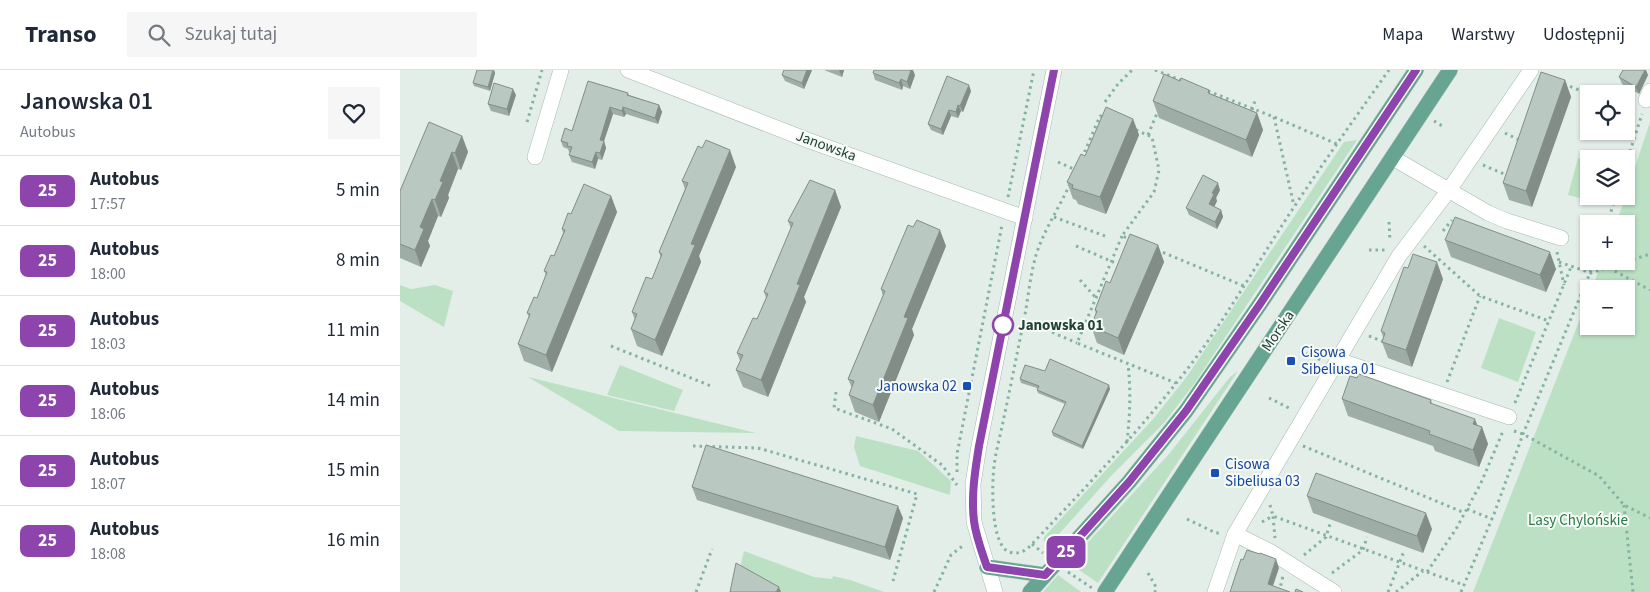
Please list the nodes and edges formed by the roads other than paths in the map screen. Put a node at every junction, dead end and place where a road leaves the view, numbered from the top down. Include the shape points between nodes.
1 (561, 70) edge
2 (628, 70) edge
3 (1054, 70) edge
4 (1416, 70) edge
5 (1450, 70) edge
6 (1531, 70) edge
7 (535, 157) dead end
8 (1393, 158) junction
9 (1449, 190) junction
10 (1025, 218) junction
11 (1561, 238) dead end
12 (1338, 360) junction
13 (1509, 417) road end
14 (1235, 534) junction
15 (987, 567) junction
16 (1045, 575) junction
17 (996, 592) edge
18 (1030, 592) edge
19 (1105, 592) edge
20 (1215, 592) edge
21 (1334, 592) edge

1 - 7 street
2 - 10 street, Janowska
3 - 10 street
4 - 16 main road, Morska via 1186,411 1129,482
5 - 8 main road, Morska
6 - 9 street
8 - 9 street
8 - 19 main road, Morska
9 - 11 street via 1507,222
9 - 12 street via 1399,256
10 - 15 street via 973,484 974,522
12 - 13 street
12 - 14 street
14 - 20 street
14 - 21 street via 1271,552
15 - 16 main road
15 - 17 street
16 - 18 main road, Morska

